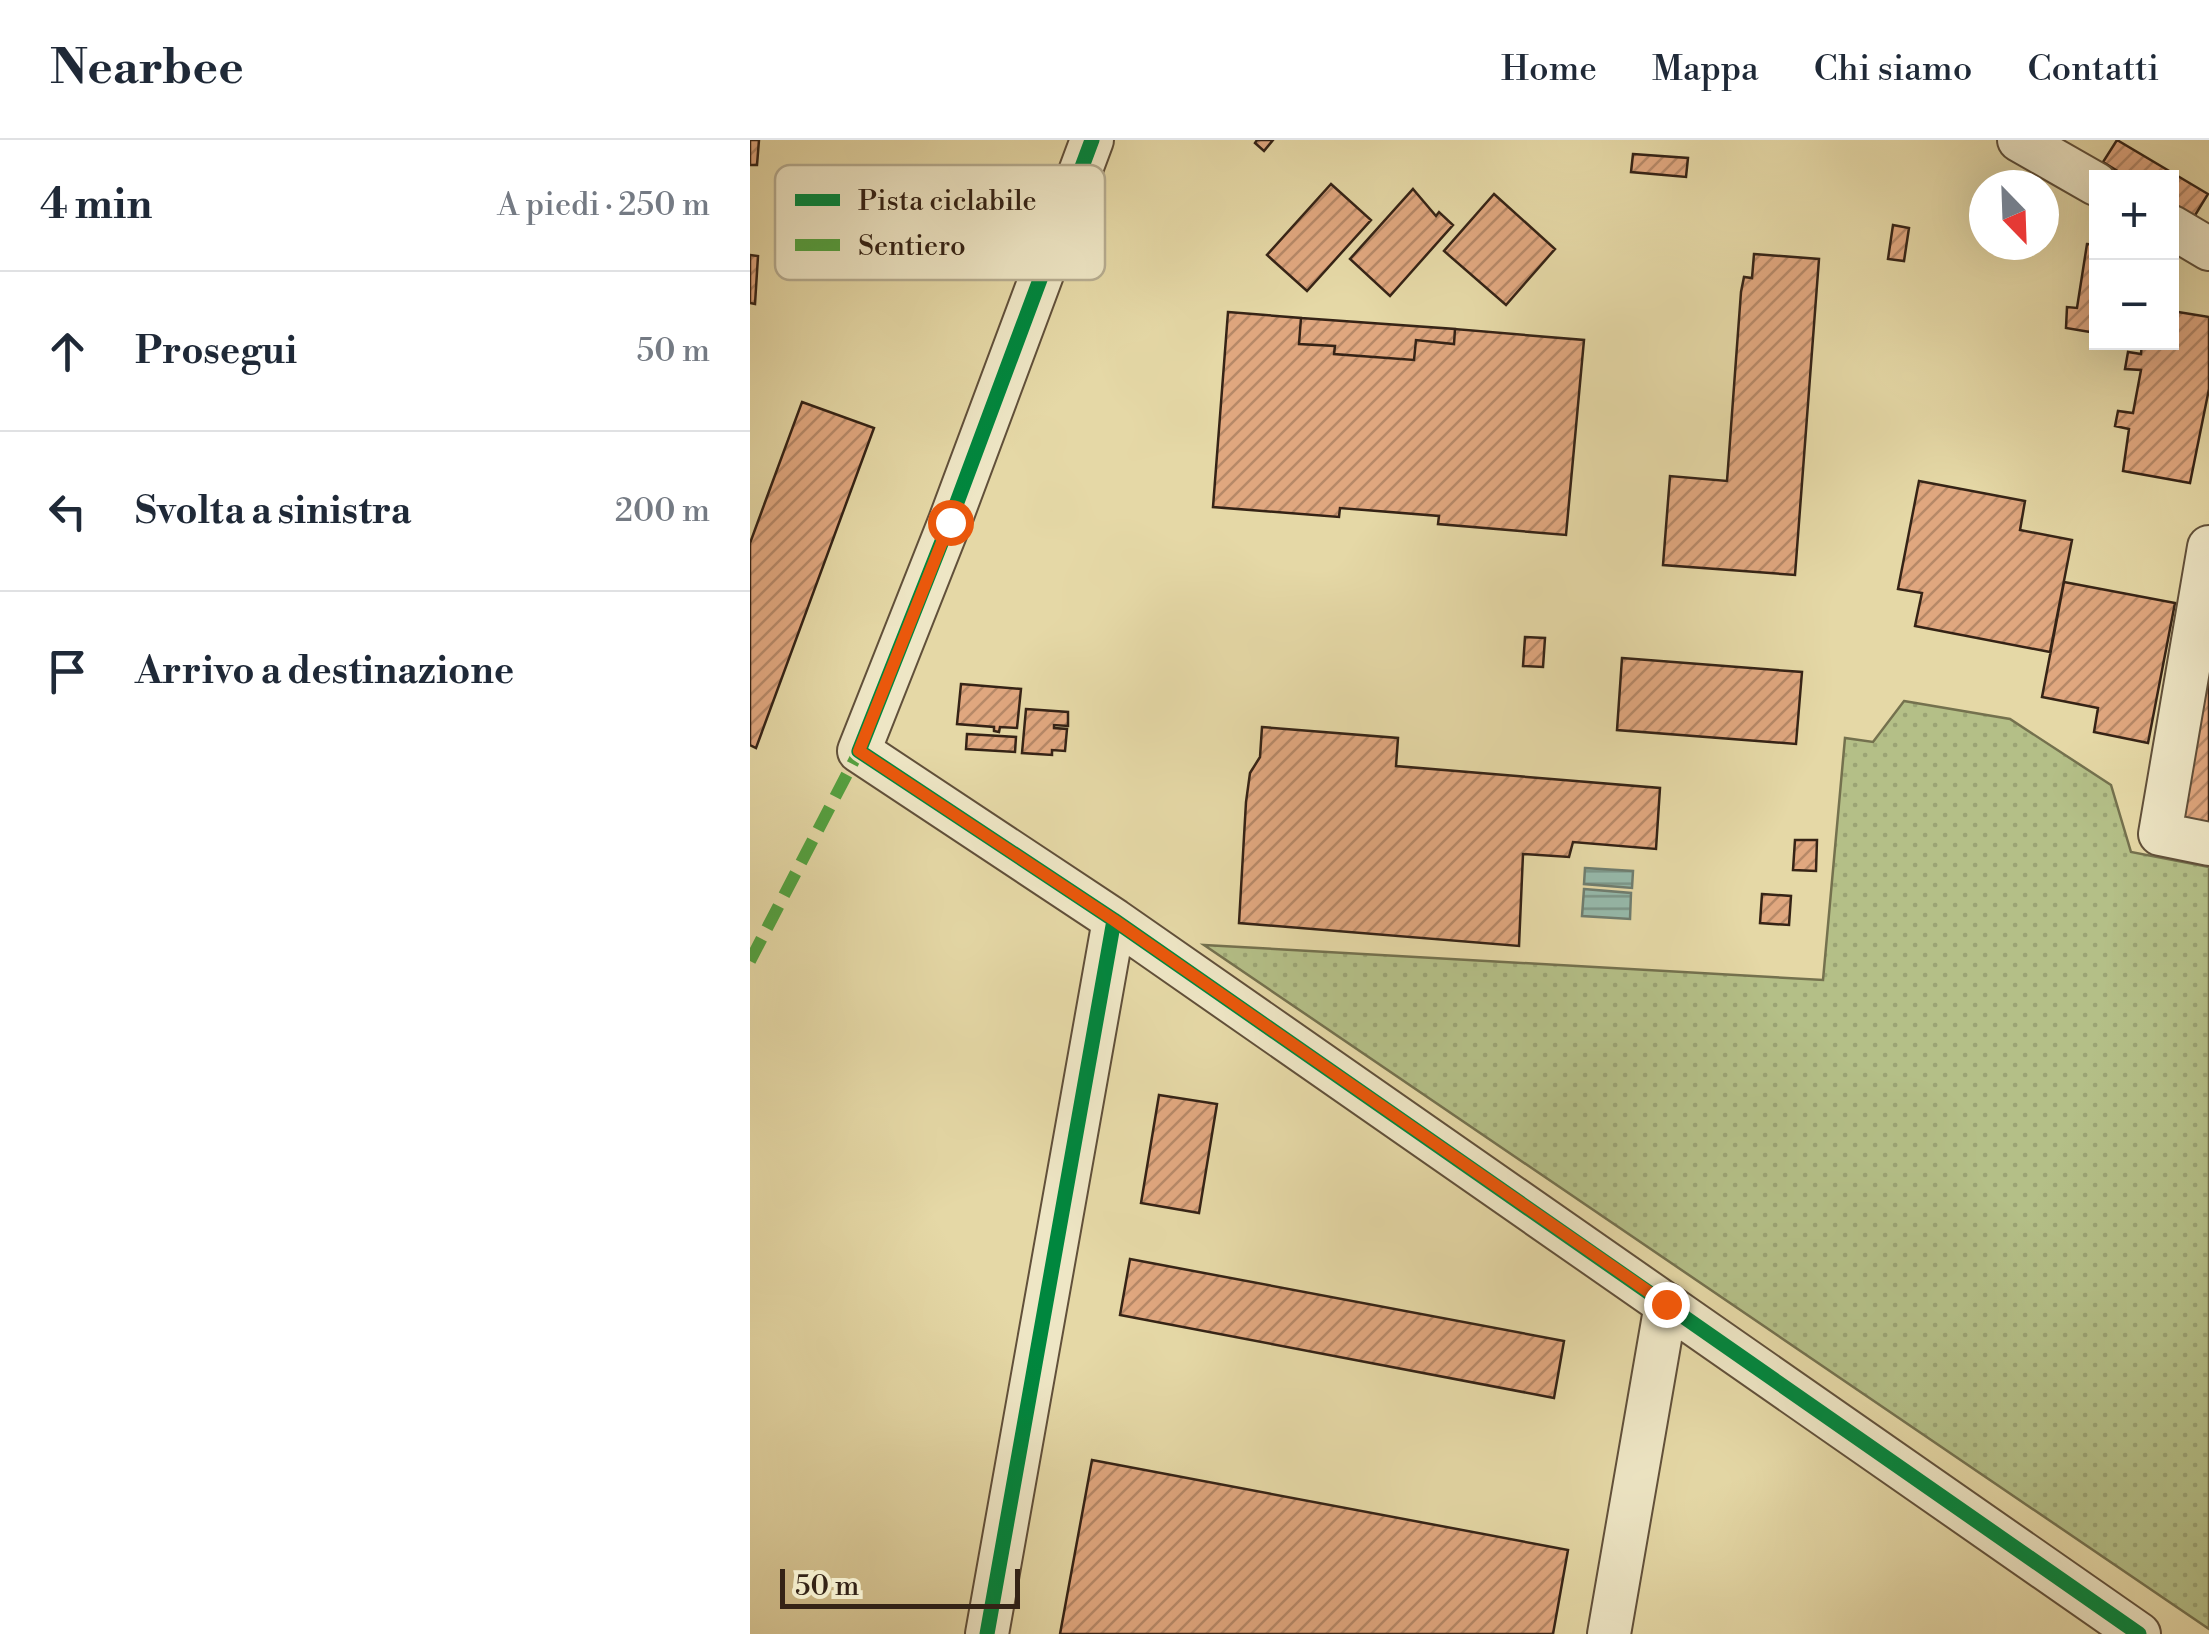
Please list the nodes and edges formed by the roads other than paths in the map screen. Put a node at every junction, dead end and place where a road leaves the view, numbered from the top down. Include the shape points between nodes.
1 (1092, 140) edge
2 (2019, 140) edge
3 (1083, 165) edge
4 (2089, 180) edge
5 (2179, 231) edge
6 (2209, 249) edge
7 (1040, 280) edge
8 (2209, 547) edge
9 (2209, 844) edge
10 (1114, 920) junction
11 (1666, 1304) junction
12 (987, 1634) edge
13 (1610, 1634) edge
14 (2139, 1634) edge

1 - 3 street
2 - 4 street
5 - 6 street
7 - 10 street via 859,751
8 - 9 street via 2160,834
10 - 11 street
10 - 12 street
11 - 13 street
11 - 14 street

